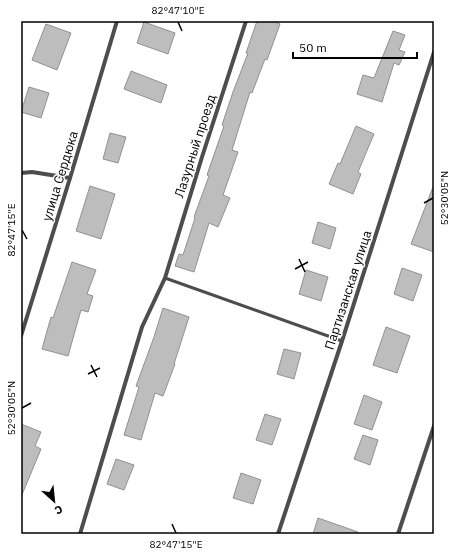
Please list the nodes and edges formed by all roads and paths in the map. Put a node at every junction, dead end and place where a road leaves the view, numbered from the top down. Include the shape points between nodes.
1 (116, 21) edge
2 (246, 21) edge
3 (434, 52) edge
4 (21, 173) edge
5 (70, 178) junction
6 (165, 278) junction
7 (21, 336) edge
8 (342, 341) junction
9 (434, 426) edge
10 (80, 534) edge
11 (278, 534) edge
12 (398, 534) edge

1 - 5 street, улица Сердюка
2 - 6 street, Лазурный проезд
3 - 8 street, Партизанская улица
4 - 5 street via 32,172
5 - 7 street, улица Сердюка
6 - 8 lane
6 - 10 street, Лазурный проезд via 142,327
8 - 11 street, Партизанская улица
9 - 12 street

